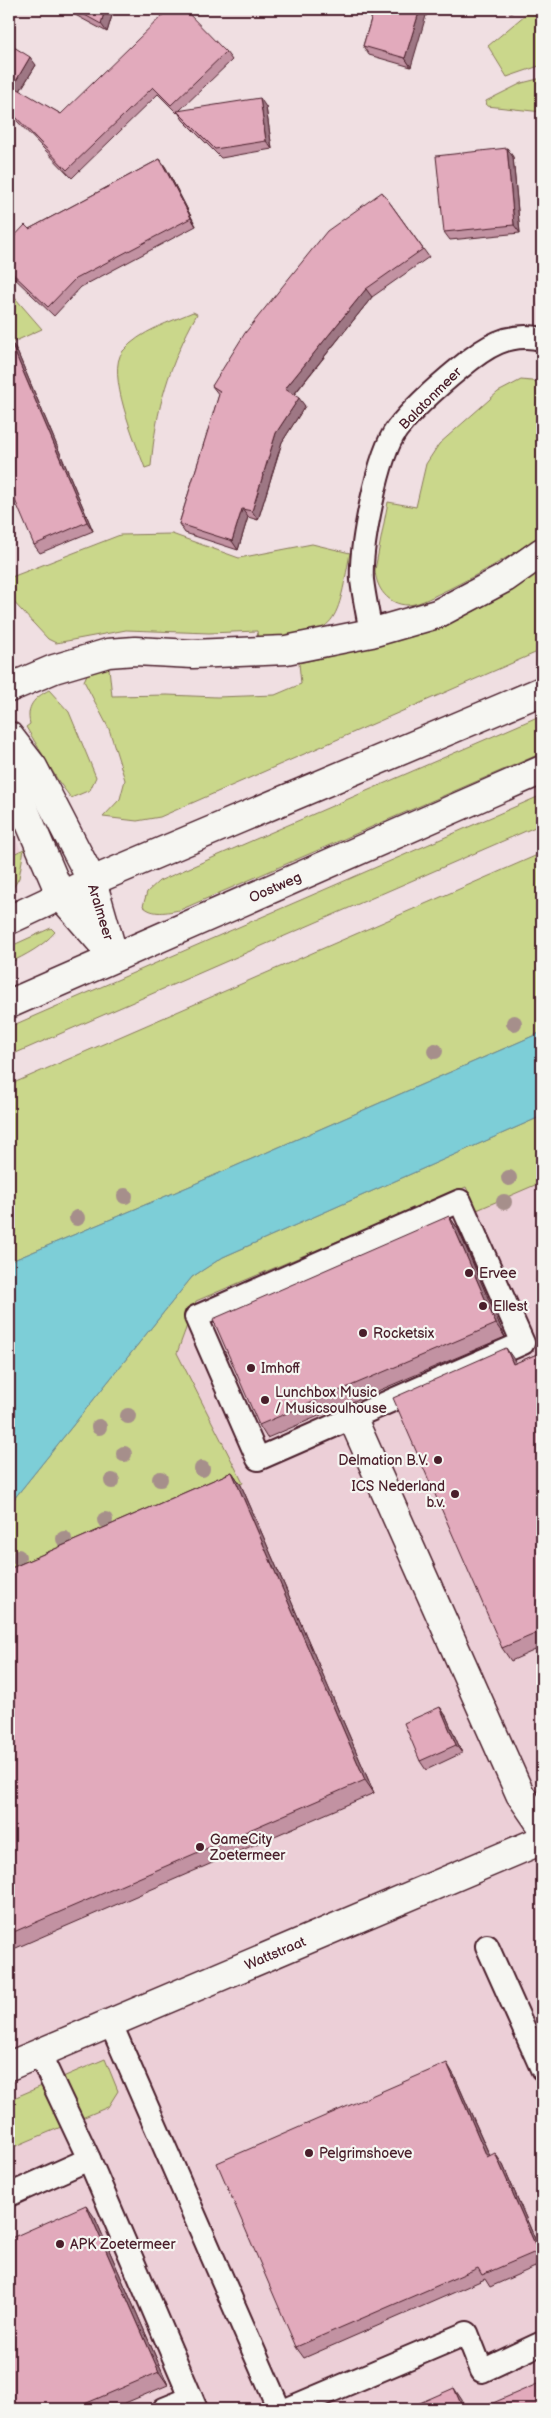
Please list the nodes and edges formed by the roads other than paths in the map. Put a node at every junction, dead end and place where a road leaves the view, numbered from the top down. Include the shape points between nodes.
1 (542, 339) edge
2 (542, 552) edge
3 (371, 632) junction
4 (9, 688) edge
5 (542, 691) edge
6 (9, 736) edge
7 (542, 770) edge
8 (9, 774) edge
9 (92, 881) junction
10 (61, 896) junction
11 (9, 920) edge
12 (114, 957) junction
13 (9, 1004) edge
14 (352, 1417) junction
15 (542, 1826) edge
16 (542, 1840) edge
17 (487, 1946) dead end
18 (110, 2022) junction
19 (39, 2053) junction
20 (9, 2066) edge
21 (542, 2069) edge
22 (89, 2159) junction
23 (9, 2195) edge
24 (542, 2343) edge
25 (194, 2404) edge
26 (164, 2409) edge
27 (279, 2409) edge
28 (288, 2409) edge

1 - 3 lane, Balatonmeer via 530,336 508,339 485,347 422,401 396,430 374,490 364,551 362,579
2 - 3 street via 505,578 436,614
3 - 4 street via 286,650 108,653 54,669
5 - 9 street
6 - 9 street, Aralmeer via 33,768
7 - 12 street, Oostweg
8 - 10 street, Aralmeer
9 - 10 street
9 - 12 street, Aralmeer
10 - 11 street
10 - 12 street, Aralmeer
12 - 13 street, Oostweg
14 - 14 lane via 258,1459 196,1318 460,1201 523,1342
14 - 15 street via 520,1794
16 - 18 street, Wattstraat
17 - 21 lane
18 - 19 street, Wattstraat
18 - 27 lane
19 - 20 street, Wattstraat
19 - 22 lane
22 - 23 lane
22 - 25 lane
24 - 28 lane via 482,2371 466,2333
25 - 26 lane

